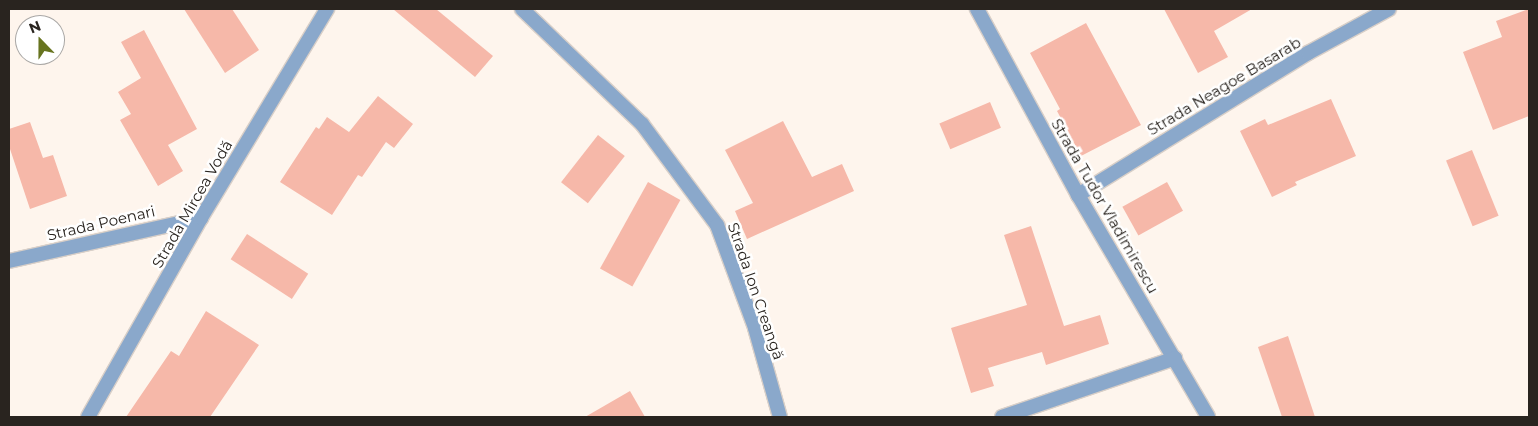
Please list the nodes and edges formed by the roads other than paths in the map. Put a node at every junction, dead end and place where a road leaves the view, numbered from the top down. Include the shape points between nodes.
1 (327, 9) edge
2 (522, 9) edge
3 (977, 9) edge
4 (1389, 9) edge
5 (1078, 195) junction
6 (201, 218) junction
7 (9, 260) edge
8 (1175, 358) junction
9 (88, 417) edge
10 (780, 417) edge
11 (1002, 417) edge
12 (1208, 417) edge

1 - 6 street, Strada Mircea Vodă
2 - 10 street, Strada Ion Creangă via 642,124 717,225 755,328
3 - 5 street, Strada Tudor Vladimirescu
4 - 5 street, Strada Neagoe Basarab via 1308,53
5 - 8 street, Strada Tudor Vladimirescu
6 - 7 street, Strada Poenari
6 - 9 street, Strada Mircea Vodă
8 - 11 street
8 - 12 street, Strada Tudor Vladimirescu

